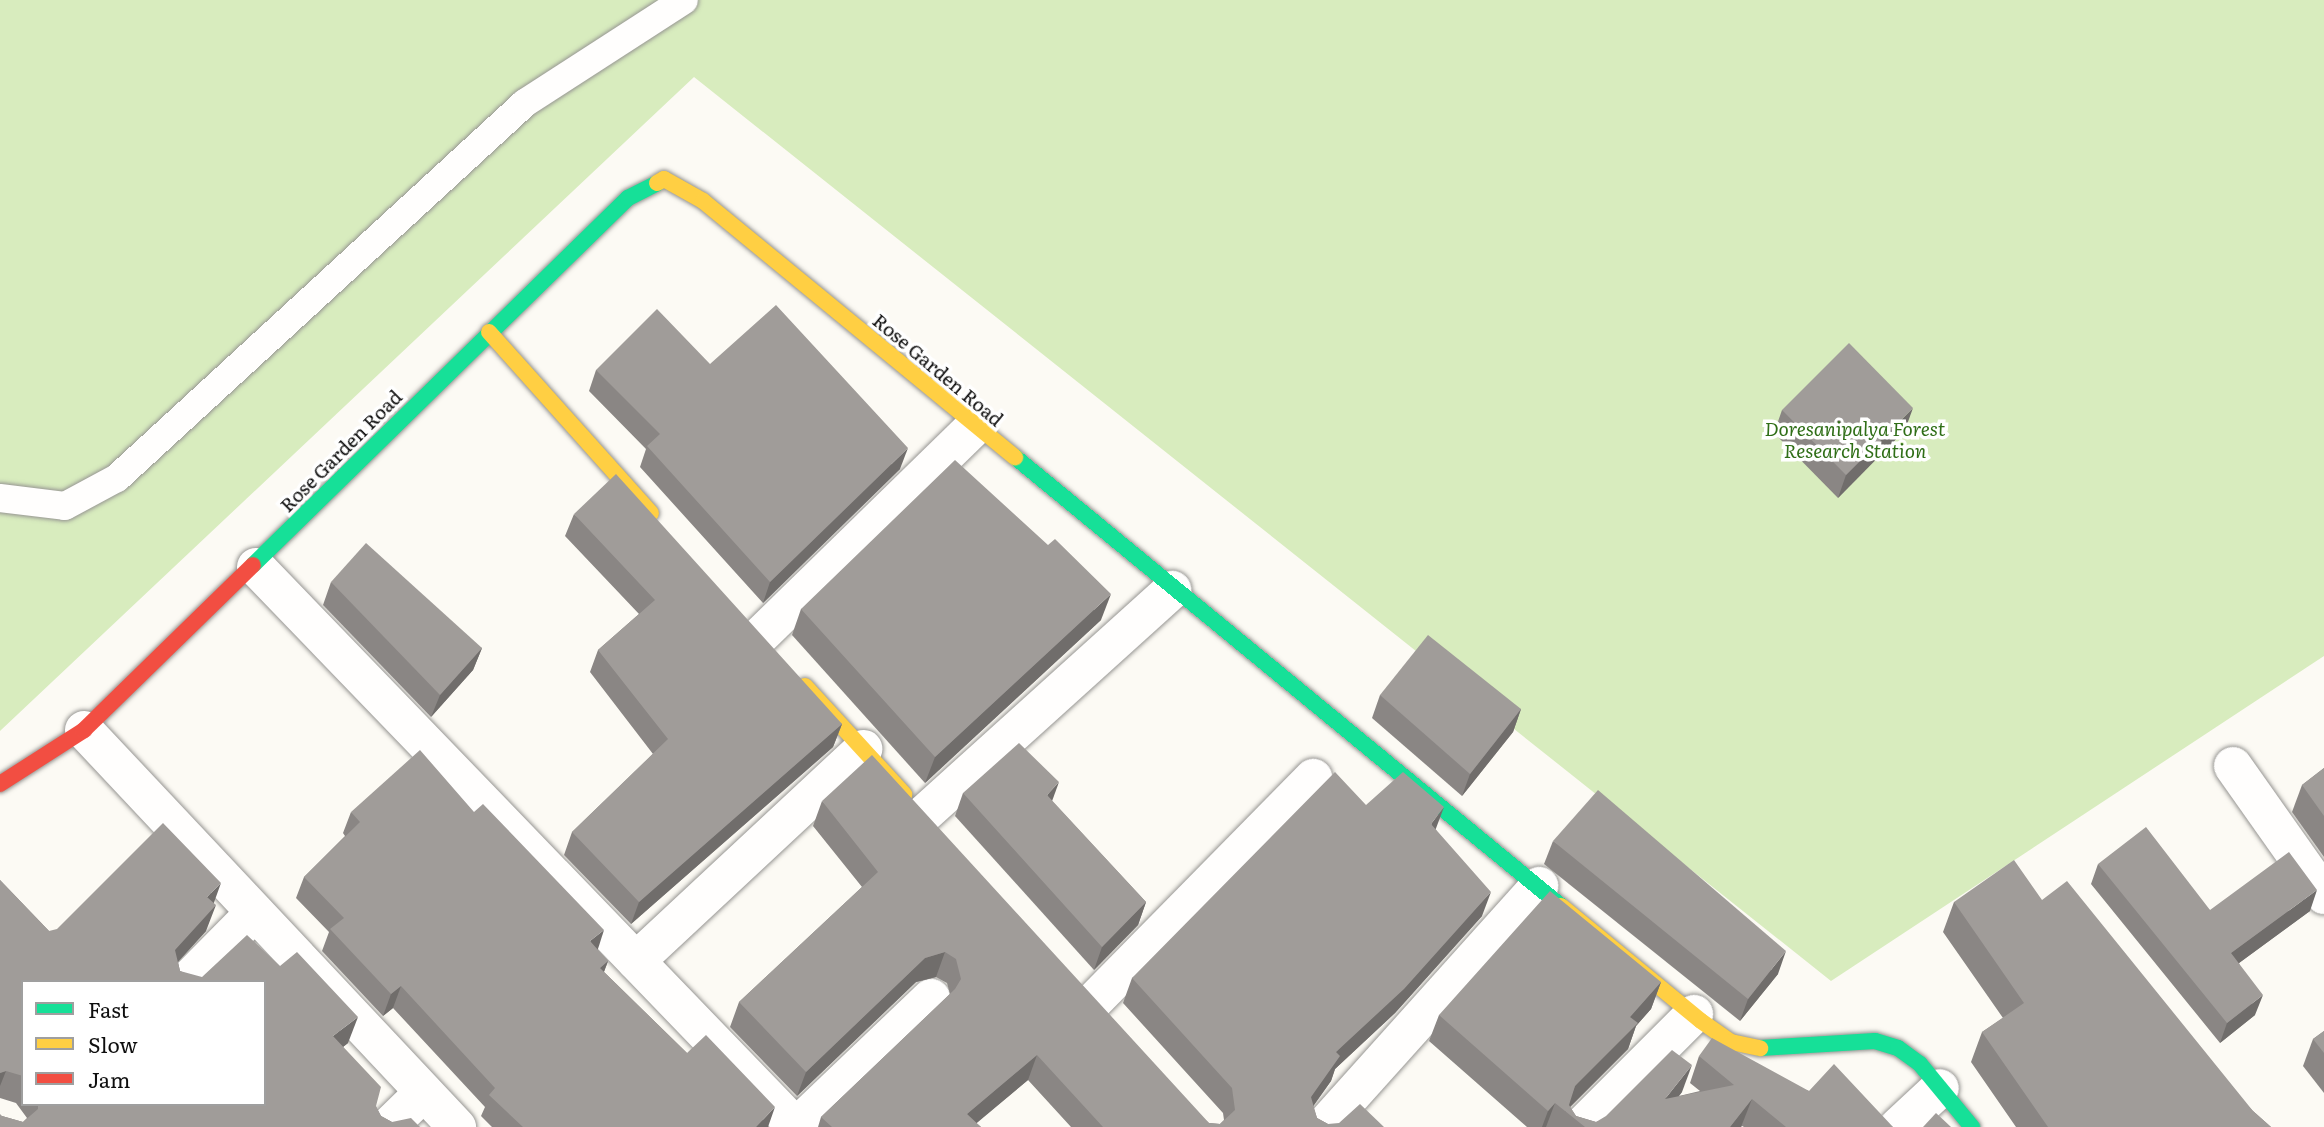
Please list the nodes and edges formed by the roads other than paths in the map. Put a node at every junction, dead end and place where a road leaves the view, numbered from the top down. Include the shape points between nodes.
1 (684, 0) edge
2 (489, 332) junction
3 (974, 427) junction
4 (0, 498) edge
5 (660, 524) edge
6 (256, 567) junction
7 (1172, 590) junction
8 (760, 636) edge
9 (788, 667) edge
10 (84, 730) junction
11 (863, 749) junction
12 (2233, 766) dead end
13 (1313, 778) dead end
14 (0, 784) edge
15 (928, 820) joint
16 (1539, 886) junction
17 (2324, 895) edge
18 (255, 912) junction
19 (636, 961) junction
20 (188, 980) edge
21 (931, 998) dead end
22 (1094, 1001) edge
23 (1694, 1014) junction
24 (1930, 1076) junction
25 (424, 1092) junction
26 (388, 1127) edge
27 (457, 1127) edge
28 (1323, 1127) edge
29 (1581, 1127) edge
30 (1898, 1127) edge
31 (1972, 1127) edge

1 - 4 lane via 525,103 117,478 65,506
2 - 3 street, Rose Garden Road via 628,198 664,179 703,201
2 - 5 street
2 - 6 street, Rose Garden Road
3 - 7 street, Rose Garden Road
3 - 8 street
6 - 10 street, Rose Garden Road
6 - 19 street
7 - 15 street
7 - 16 street, Rose Garden Road
9 - 11 street
10 - 14 street, Rose Garden Road
10 - 18 street
11 - 15 street
11 - 19 street
12 - 17 street
13 - 22 street
16 - 23 street, Rose Garden Road
16 - 28 street
18 - 20 street
18 - 25 street
19 - 21 street via 796,1127
23 - 24 street, Rose Garden Road via 1731,1042 1768,1049 1875,1041
23 - 29 street
24 - 30 street
24 - 31 street
25 - 26 street
25 - 27 street

